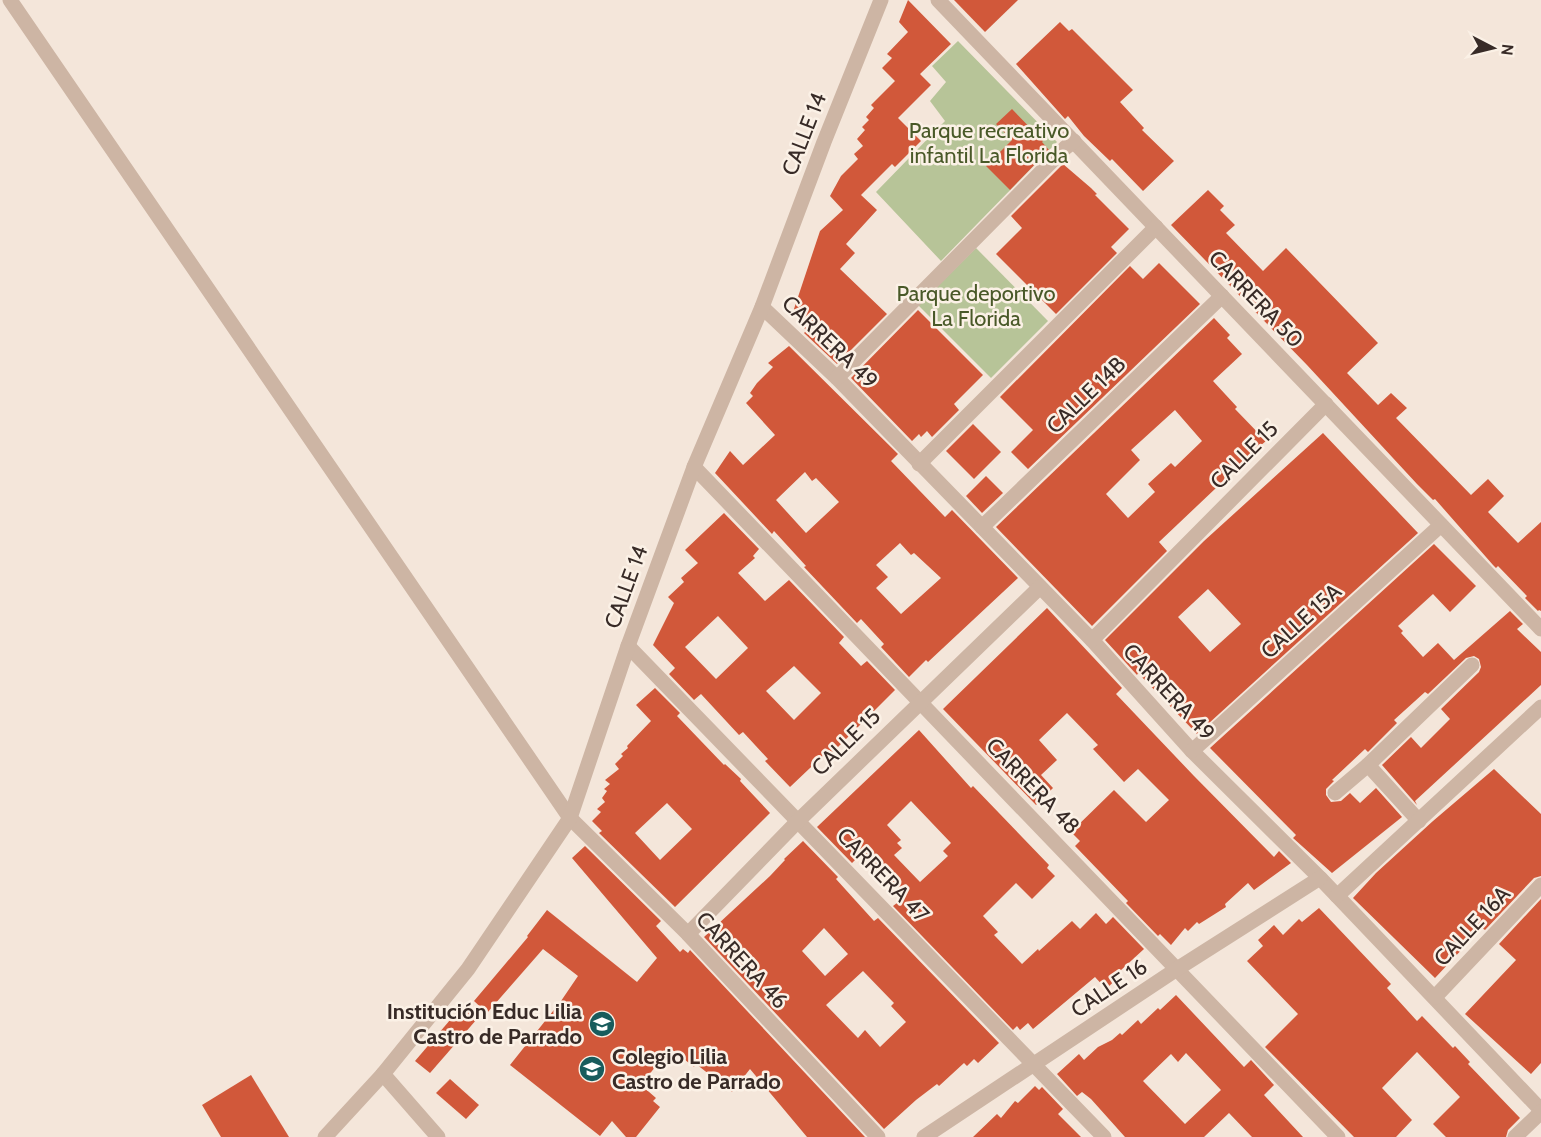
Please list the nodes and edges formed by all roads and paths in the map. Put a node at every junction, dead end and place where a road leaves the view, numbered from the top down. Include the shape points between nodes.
1 (10, 0) edge
2 (881, 0) edge
3 (938, 0) edge
4 (1074, 141) junction
5 (1156, 227) junction
6 (1222, 296) junction
7 (762, 307) junction
8 (837, 378) junction
9 (1326, 404) junction
10 (919, 464) junction
11 (694, 467) junction
12 (1441, 525) junction
13 (982, 526) junction
14 (1040, 587) junction
15 (1541, 628) edge
16 (1092, 640) junction
17 (628, 646) junction
18 (1472, 665) dead end
19 (921, 701) junction
20 (1541, 707) edge
21 (1192, 751) junction
22 (1368, 765) junction
23 (1335, 793) dead end
24 (570, 818) junction
25 (798, 821) junction
26 (1419, 821) junction
27 (1320, 878) junction
28 (1541, 885) edge
29 (1337, 896) junction
30 (688, 934) junction
31 (1177, 969) junction
32 (1435, 997) junction
33 (1035, 1065) junction
34 (383, 1074) junction
35 (1539, 1103) edge
36 (325, 1137) edge
37 (438, 1137) edge
38 (878, 1137) edge
39 (924, 1137) edge
40 (1104, 1137) edge
41 (1338, 1137) edge
42 (1515, 1137) edge

1 - 24 street, CARRERA 46
2 - 7 street, CALLE 14
3 - 4 street, CARRERA 50
4 - 5 street, CARRERA 50
4 - 8 street
5 - 6 street, CARRERA 50
5 - 10 street
6 - 9 street, CARRERA 50
6 - 13 street, CALLE 14B
7 - 8 street, CARRERA 49
7 - 11 street, CALLE 14
8 - 10 street, CARRERA 49
9 - 12 street, CARRERA 50
9 - 16 street, CALLE 15
10 - 13 street, CARRERA 49
11 - 17 street, CALLE 14
11 - 19 street, CARRERA 48
12 - 15 street, CARRERA 50
12 - 21 street, CALLE 15A
13 - 14 street, CARRERA 49
14 - 16 street, CARRERA 49
14 - 19 street, CALLE 15
16 - 21 street, CARRERA 49
17 - 24 street, CALLE 14
17 - 25 street, CARRERA 47
18 - 22 street
19 - 25 street, CALLE 15
19 - 31 street, CARRERA 48
20 - 26 street
21 - 27 street, CARRERA 49
22 - 23 street
22 - 26 street
24 - 30 street, CARRERA 46
24 - 34 street, CALLE 14 via 468,969
25 - 30 street, CALLE 15
25 - 33 street, CARRERA 47
26 - 29 street
27 - 29 street, CARRERA 49
27 - 31 street, CALLE 16
28 - 32 street, CALLE 16A
29 - 32 street, CARRERA 49
30 - 38 street, CARRERA 46
31 - 33 street, CALLE 16
31 - 41 street, CARRERA 48
32 - 35 street, CARRERA 49
33 - 39 street, CALLE 16
33 - 40 street, CARRERA 47
34 - 36 street, CALLE 14
34 - 37 street
35 - 42 street

